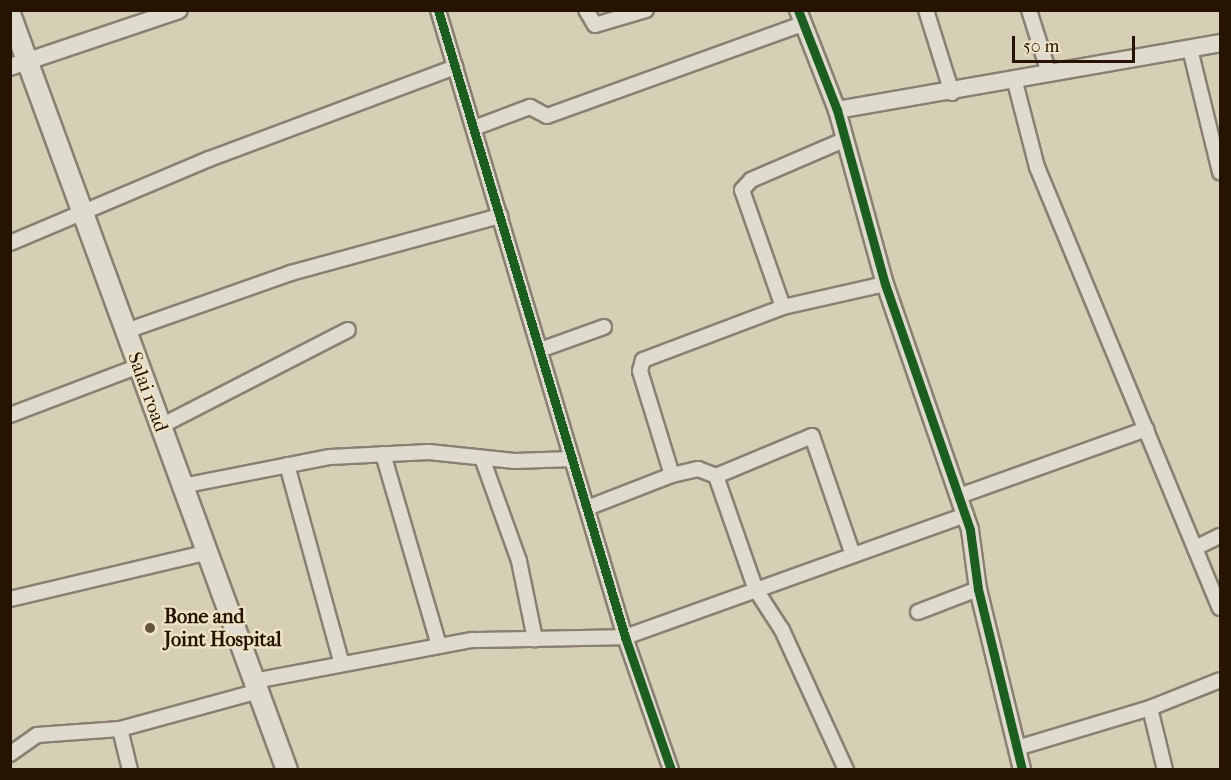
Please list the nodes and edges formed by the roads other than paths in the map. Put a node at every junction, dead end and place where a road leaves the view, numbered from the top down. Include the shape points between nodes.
1 (179, 10) edge
2 (438, 10) edge
3 (586, 10) edge
4 (646, 10) edge
5 (926, 10) edge
6 (1029, 10) edge
7 (10, 14) edge
8 (160, 14) edge
9 (800, 17) edge
10 (1221, 43) edge
11 (1190, 49) junction
12 (19, 65) edge
13 (455, 67) junction
14 (1049, 73) junction
15 (1014, 82) junction
16 (952, 93) junction
17 (837, 110) junction
18 (474, 128) junction
19 (844, 140) junction
20 (1221, 172) edge
21 (80, 216) junction
22 (500, 216) junction
23 (10, 243) edge
24 (885, 284) junction
25 (783, 308) junction
26 (604, 327) dead end
27 (348, 330) dead end
28 (126, 331) junction
29 (540, 350) junction
30 (139, 366) junction
31 (10, 415) edge
32 (161, 426) junction
33 (1146, 429) junction
34 (383, 454) junction
35 (482, 458) junction
36 (572, 459) junction
37 (287, 465) junction
38 (672, 475) junction
39 (716, 476) junction
40 (182, 486) junction
41 (959, 496) junction
42 (587, 508) junction
43 (965, 515) junction
44 (1221, 536) edge
45 (1195, 548) junction
46 (205, 553) junction
47 (853, 555) junction
48 (978, 589) junction
49 (756, 590) junction
50 (10, 599) edge
51 (1221, 608) edge
52 (918, 612) dead end
53 (625, 637) junction
54 (535, 639) junction
55 (439, 646) junction
56 (342, 664) junction
57 (1221, 680) edge
58 (256, 686) junction
59 (1150, 708) junction
60 (120, 729) junction
61 (1017, 748) junction
62 (10, 754) edge
63 (130, 770) edge
64 (287, 770) edge
65 (671, 770) edge
66 (846, 770) edge
67 (1022, 770) edge
68 (1165, 770) edge

1 - 8 street
2 - 13 street
3 - 4 street via 595,25
5 - 16 street
6 - 14 street
7 - 12 main road, Salai road
8 - 12 street
9 - 17 street
9 - 18 street via 547,116 530,107
10 - 11 street
11 - 14 street
11 - 20 street
12 - 21 main road, Salai road
13 - 18 street
13 - 21 street via 209,159
14 - 15 street
15 - 16 street
15 - 33 street via 1037,167
16 - 17 street
17 - 19 street
18 - 22 street
19 - 24 street
19 - 25 street via 751,180 742,190
21 - 23 street
21 - 28 main road, Salai road
22 - 28 street via 291,273
22 - 29 street
24 - 25 street
24 - 41 street
25 - 38 street via 643,360 640,371
26 - 29 street
27 - 32 street
28 - 30 main road, Salai road
29 - 36 street
30 - 31 street
30 - 32 main road, Salai road
32 - 40 main road, Salai road
33 - 41 street
33 - 45 street
34 - 35 street
34 - 37 street
34 - 55 street
35 - 36 street
35 - 54 street via 519,561
36 - 42 street
37 - 40 street
37 - 56 street
38 - 39 street via 698,469
38 - 42 street
39 - 47 street via 812,436
39 - 49 street
40 - 46 main road, Salai road
41 - 43 street
42 - 53 street
43 - 47 street
43 - 48 street
44 - 45 street
45 - 51 street
46 - 50 street
46 - 58 main road, Salai road
47 - 49 street
48 - 52 street
48 - 61 street
49 - 53 street
49 - 66 street via 782,630
53 - 54 street
53 - 65 street
54 - 55 street
55 - 56 street
56 - 58 street
57 - 59 street
58 - 60 street
58 - 64 main road, Salai road
59 - 61 street
59 - 68 street
60 - 62 street via 37,735
60 - 63 street
61 - 67 street

